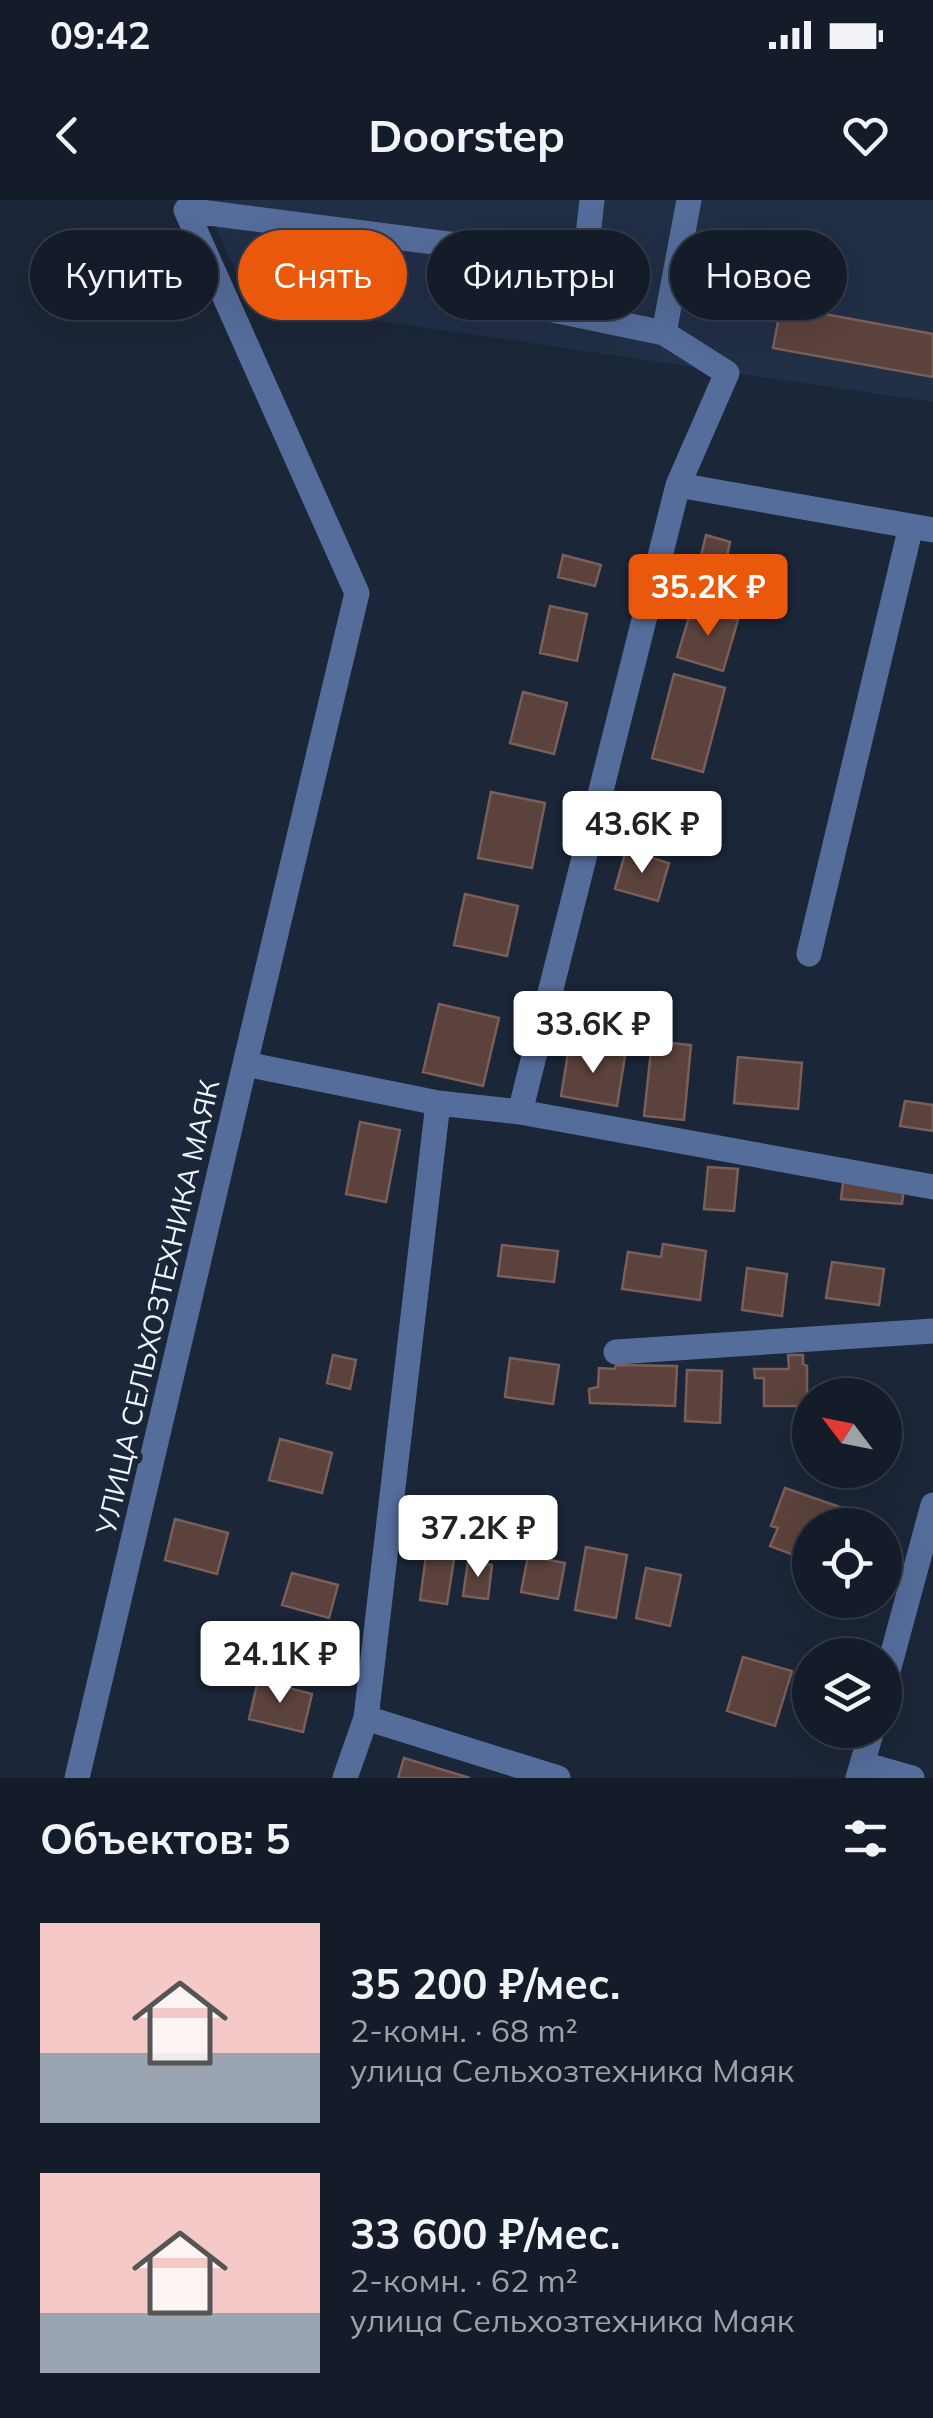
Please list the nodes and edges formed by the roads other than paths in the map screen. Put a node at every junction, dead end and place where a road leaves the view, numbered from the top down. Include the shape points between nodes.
1 (592, 200) edge
2 (689, 200) edge
3 (589, 230) edge
4 (427, 241) edge
5 (601, 320) edge
6 (664, 334) junction
7 (678, 485) junction
8 (922, 528) edge
9 (809, 954) dead end
10 (245, 1064) junction
11 (438, 1103) junction
12 (520, 1112) junction
13 (933, 1186) edge
14 (933, 1331) edge
15 (616, 1352) dead end
16 (933, 1505) edge
17 (897, 1638) edge
18 (366, 1718) junction
19 (860, 1771) edge
20 (77, 1778) edge
21 (345, 1778) edge
22 (558, 1778) edge
23 (912, 1778) edge

1 - 3 street
2 - 6 street
4 - 10 street via 186,210 357,594
5 - 6 street
6 - 7 street via 728,373
7 - 8 street
7 - 12 street
8 - 9 street
10 - 11 street, УЛИЦА СЕЛЬХОЗТЕХНИКА МАЯК
10 - 20 street, УЛИЦА СЕЛЬХОЗТЕХНИКА МАЯК
11 - 12 street, УЛИЦА СЕЛЬХОЗТЕХНИКА МАЯК
11 - 18 street
12 - 13 street, УЛИЦА СЕЛЬХОЗТЕХНИКА МАЯК
14 - 15 street
16 - 17 street
18 - 21 street
18 - 22 street
19 - 23 street

